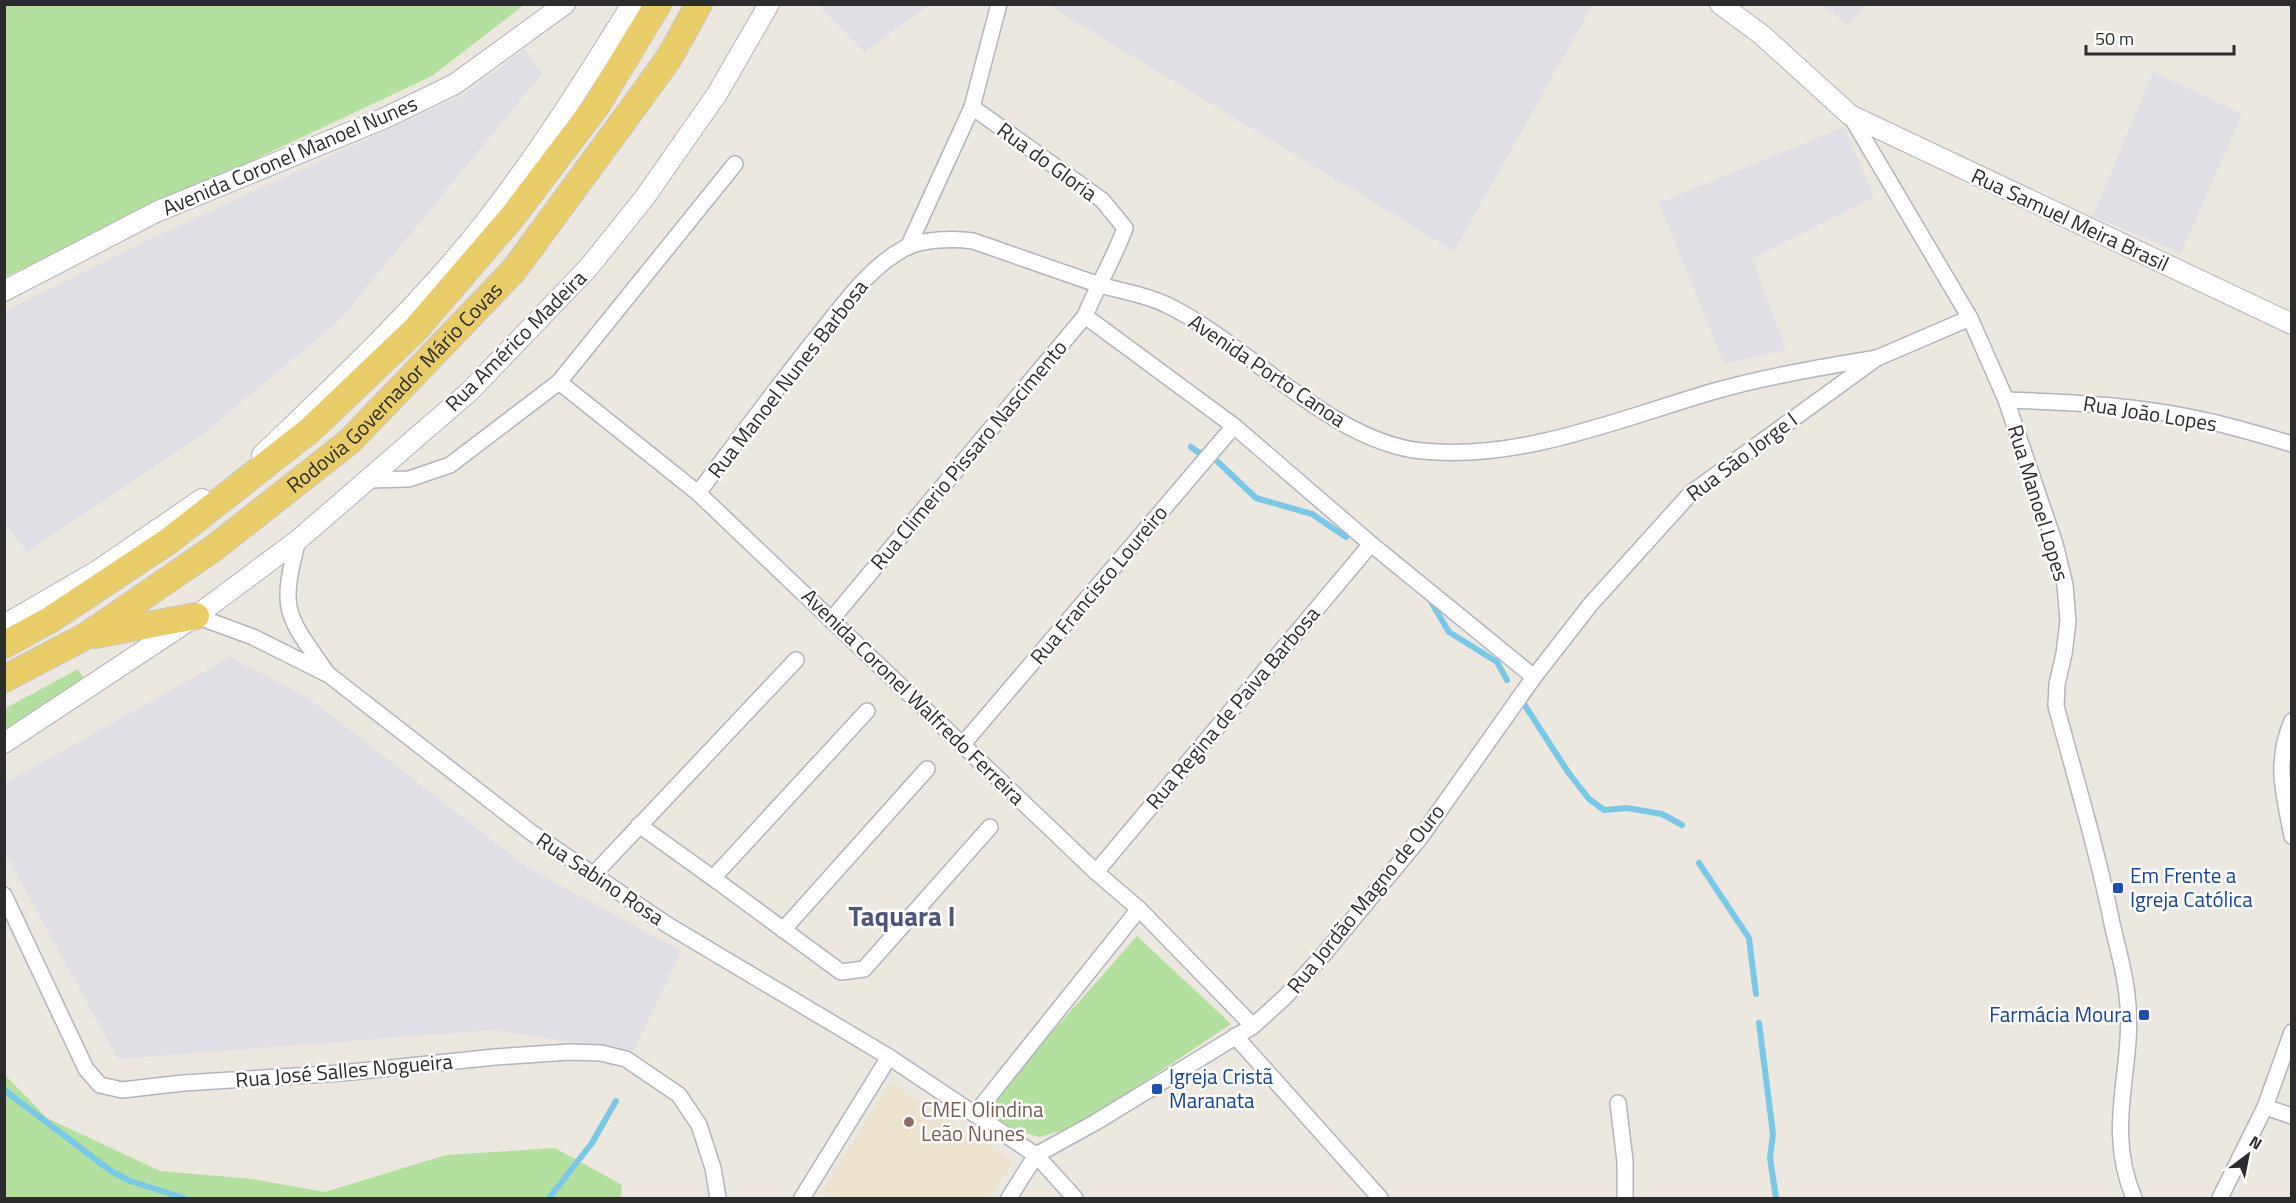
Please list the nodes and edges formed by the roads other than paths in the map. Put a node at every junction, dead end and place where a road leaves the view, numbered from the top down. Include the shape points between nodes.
1 (566, 4) edge
2 (632, 4) edge
3 (658, 4) edge
4 (699, 4) edge
5 (769, 4) edge
6 (999, 4) edge
7 (1720, 4) edge
8 (972, 107) junction
9 (1850, 115) junction
10 (735, 164) dead end
11 (908, 247) junction
12 (1098, 284) junction
13 (4, 291) edge
14 (1085, 316) junction
15 (1970, 318) junction
16 (2292, 324) edge
17 (1877, 358) junction
18 (559, 382) junction
19 (2006, 400) junction
20 (1234, 426) junction
21 (2292, 444) edge
22 (367, 480) junction
23 (698, 493) junction
24 (298, 540) junction
25 (1371, 544) junction
26 (196, 616) junction
27 (831, 620) junction
28 (4, 626) edge
29 (86, 636) junction
30 (4, 645) edge
31 (796, 660) dead end
32 (329, 675) junction
33 (1534, 677) junction
34 (4, 679) edge
35 (867, 711) dead end
36 (2292, 722) edge
37 (4, 743) edge
38 (963, 744) junction
39 (927, 770) dead end
40 (639, 825) junction
41 (990, 827) dead end
42 (2292, 836) edge
43 (1096, 872) junction
44 (593, 875) junction
45 (713, 878) junction
46 (4, 895) edge
47 (1139, 909) junction
48 (783, 930) junction
49 (1253, 1026) junction
50 (2292, 1032) edge
51 (1235, 1036) junction
52 (889, 1058) junction
53 (1618, 1102) dead end
54 (2265, 1107) junction
55 (975, 1114) junction
56 (2292, 1116) edge
57 (1036, 1155) junction
58 (1374, 1197) edge
59 (718, 1198) edge
60 (802, 1198) edge
61 (1009, 1198) edge
62 (1075, 1198) edge
63 (1625, 1198) edge
64 (2134, 1198) edge
65 (2220, 1198) edge

1 - 13 street, Avenida Coronel Manoel Nunes via 455,84 385,118 156,212
2 - 28 street via 571,101 481,226 348,373 256,460 52,600
3 - 30 main road, Rodovia Governador Mário Covas via 590,114 513,216 415,330 310,430 170,540 48,621
4 - 29 main road, Rodovia Governador Mário Covas via 669,58 535,244 414,377 350,441 264,510
5 - 22 street, Rua Américo Madeira via 710,103 645,197 589,267 470,391
6 - 8 street
7 - 9 street, Rua Manoel Lopes via 1770,42
8 - 11 street
8 - 12 street, Rua do Gloria via 1102,200 1125,228
9 - 15 street, Rua Manoel Lopes
9 - 16 street, Rua Samuel Meira Brasil
10 - 18 street
11 - 12 street, Avenida Porto Canoa via 955,238 973,241
11 - 23 street, Rua Manoel Nunes Barbosa via 871,274 847,299
12 - 14 street, Rua Climerio Pissaro Nascimento
12 - 17 street, Avenida Porto Canoa via 1165,304 1222,338 1340,422 1419,451 1473,452 1549,440 1774,376
14 - 20 street
14 - 27 street, Rua Climerio Pissaro Nascimento
15 - 17 street, Rua São Jorge I
15 - 19 street, Rua Manoel Lopes
17 - 33 street, Rua São Jorge I via 1691,494 1590,605
18 - 22 street via 450,465 409,479
18 - 23 street, Avenida Coronel Walfredo Ferreira
19 - 21 street, Rua João Lopes via 2144,410 2211,422
19 - 64 street, Rua Manoel Lopes via 2065,585 2068,621 2056,684 2056,706 2108,902 2127,993 2128,1038 2119,1114 2121,1154
20 - 25 street
20 - 38 street, Rua Francisco Loureiro
22 - 24 street, Rua Américo Madeira
23 - 27 street, Avenida Coronel Walfredo Ferreira
24 - 26 street, Rua Américo Madeira
24 - 32 street, Rua Sabino Rosa via 286,590 288,613
25 - 33 street
25 - 43 street, Rua Regina de Paiva Barbosa
26 - 29 main road
26 - 32 street, Rua Sabino Rosa via 253,637
26 - 37 street, Rua Américo Madeira
27 - 38 street, Avenida Coronel Walfredo Ferreira
29 - 34 main road, Rodovia Governador Mário Covas
31 - 40 street
32 - 44 street, Rua Sabino Rosa via 532,833
33 - 49 street, Rua Jordão Magno de Ouro via 1420,838 1324,954
35 - 45 street
36 - 42 street via 2281,755 2280,773
38 - 43 street, Avenida Coronel Walfredo Ferreira
39 - 48 street
40 - 44 street
40 - 45 street
41 - 48 street via 864,969 841,972
43 - 47 street, Avenida Coronel Walfredo Ferreira
44 - 52 street, Rua Sabino Rosa via 666,924
45 - 48 street
46 - 59 street, Rua José Salles Nogueira via 86,1069 100,1085 122,1090 516,1056 601,1053 627,1059 679,1095 699,1125
47 - 49 street, Avenida Coronel Walfredo Ferreira
47 - 55 street
49 - 51 street, Rua Jordão Magno de Ouro
50 - 54 street
51 - 57 street, Rua Jordão Magno de Ouro
51 - 58 street
52 - 55 street, Rua Sabino Rosa
52 - 60 street
53 - 63 street
54 - 56 street
54 - 65 street
55 - 57 street, Rua Sabino Rosa
57 - 61 street
57 - 62 street

